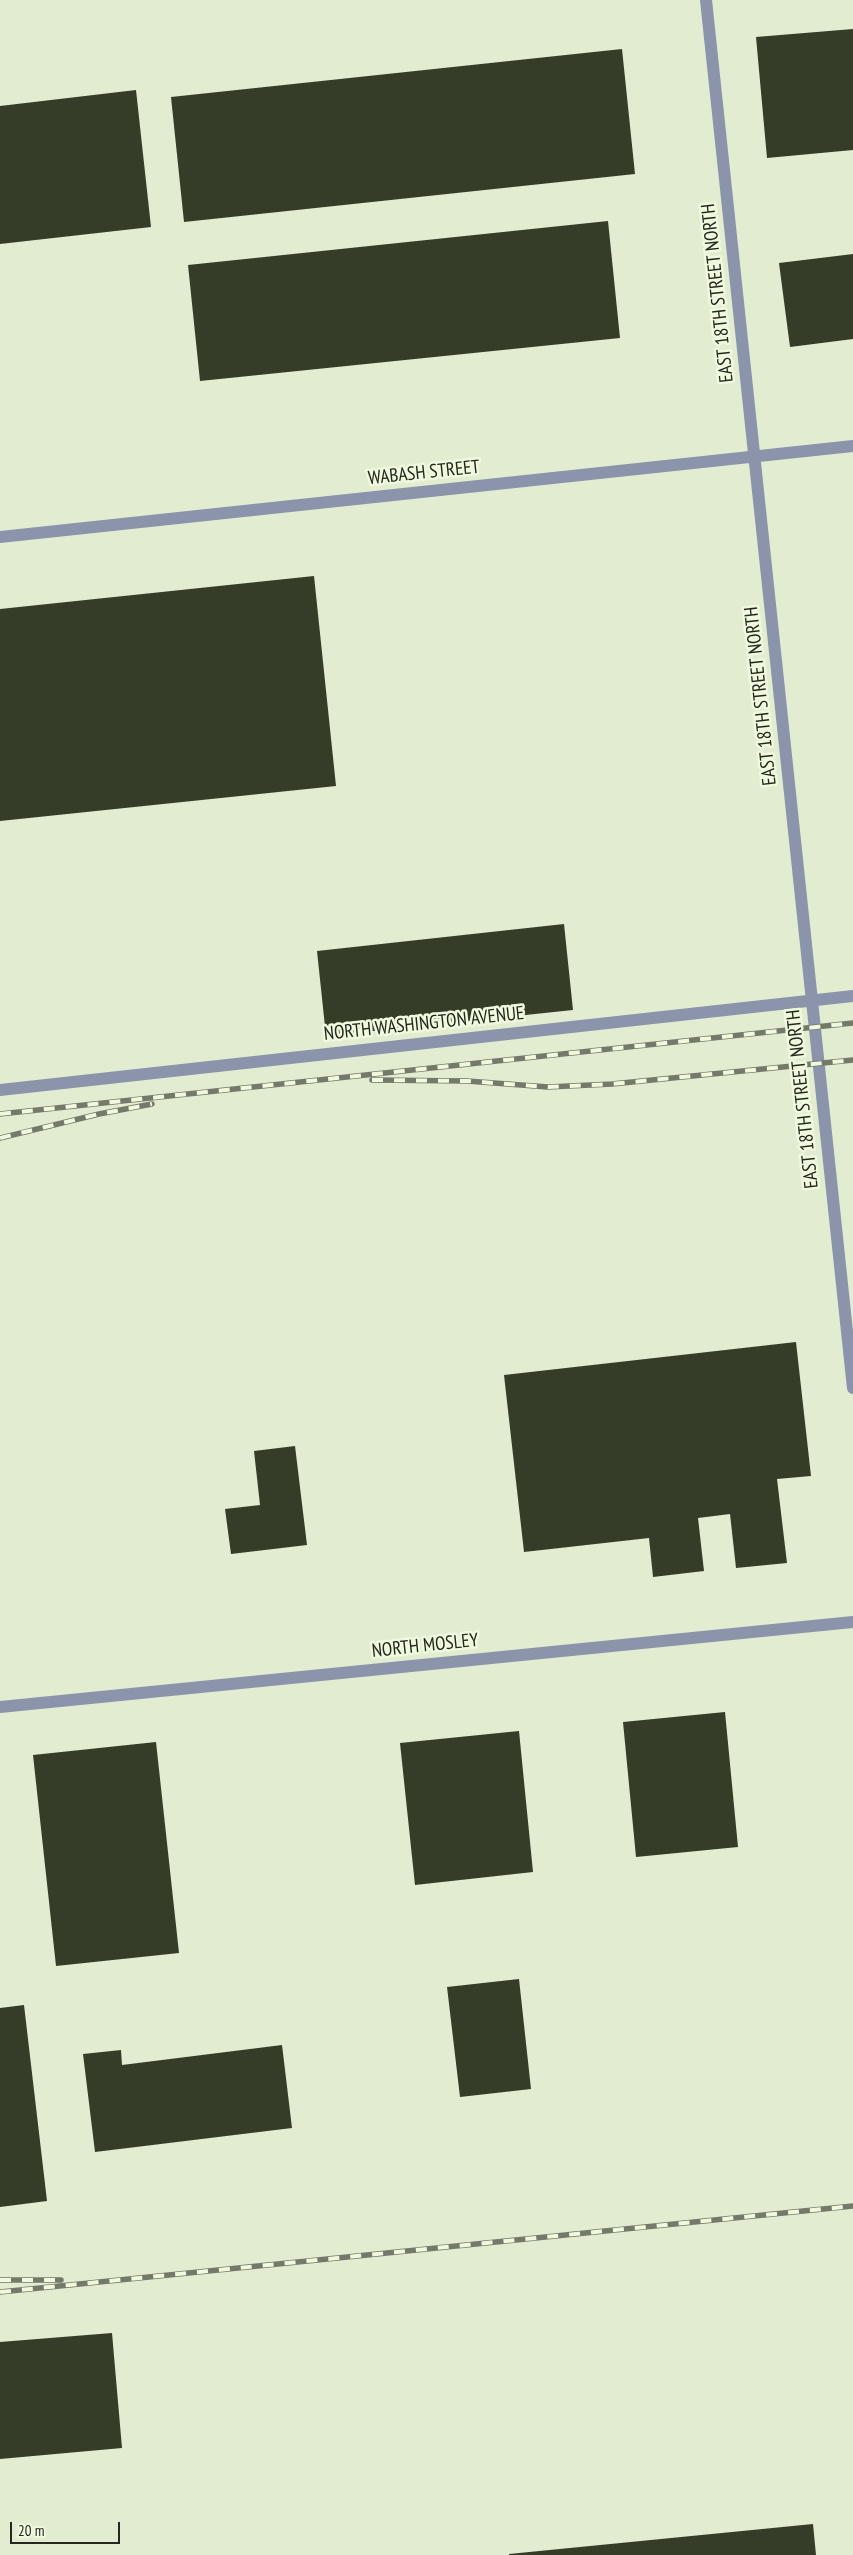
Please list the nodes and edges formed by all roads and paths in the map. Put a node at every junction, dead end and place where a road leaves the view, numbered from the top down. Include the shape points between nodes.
1 (706, 0) edge
2 (853, 446) edge
3 (754, 456) junction
4 (0, 537) edge
5 (853, 996) edge
6 (812, 1000) junction
7 (0, 1090) edge
8 (853, 1388) edge
9 (853, 1622) edge
10 (0, 1707) edge

1 - 3 street, EAST 18TH STREET NORTH
2 - 3 street, WABASH STREET
3 - 4 street, WABASH STREET
3 - 6 street, EAST 18TH STREET NORTH
5 - 6 street, NORTH WASHINGTON AVENUE
6 - 7 street, NORTH WASHINGTON AVENUE
6 - 8 street, EAST 18TH STREET NORTH
9 - 10 street, NORTH MOSLEY

